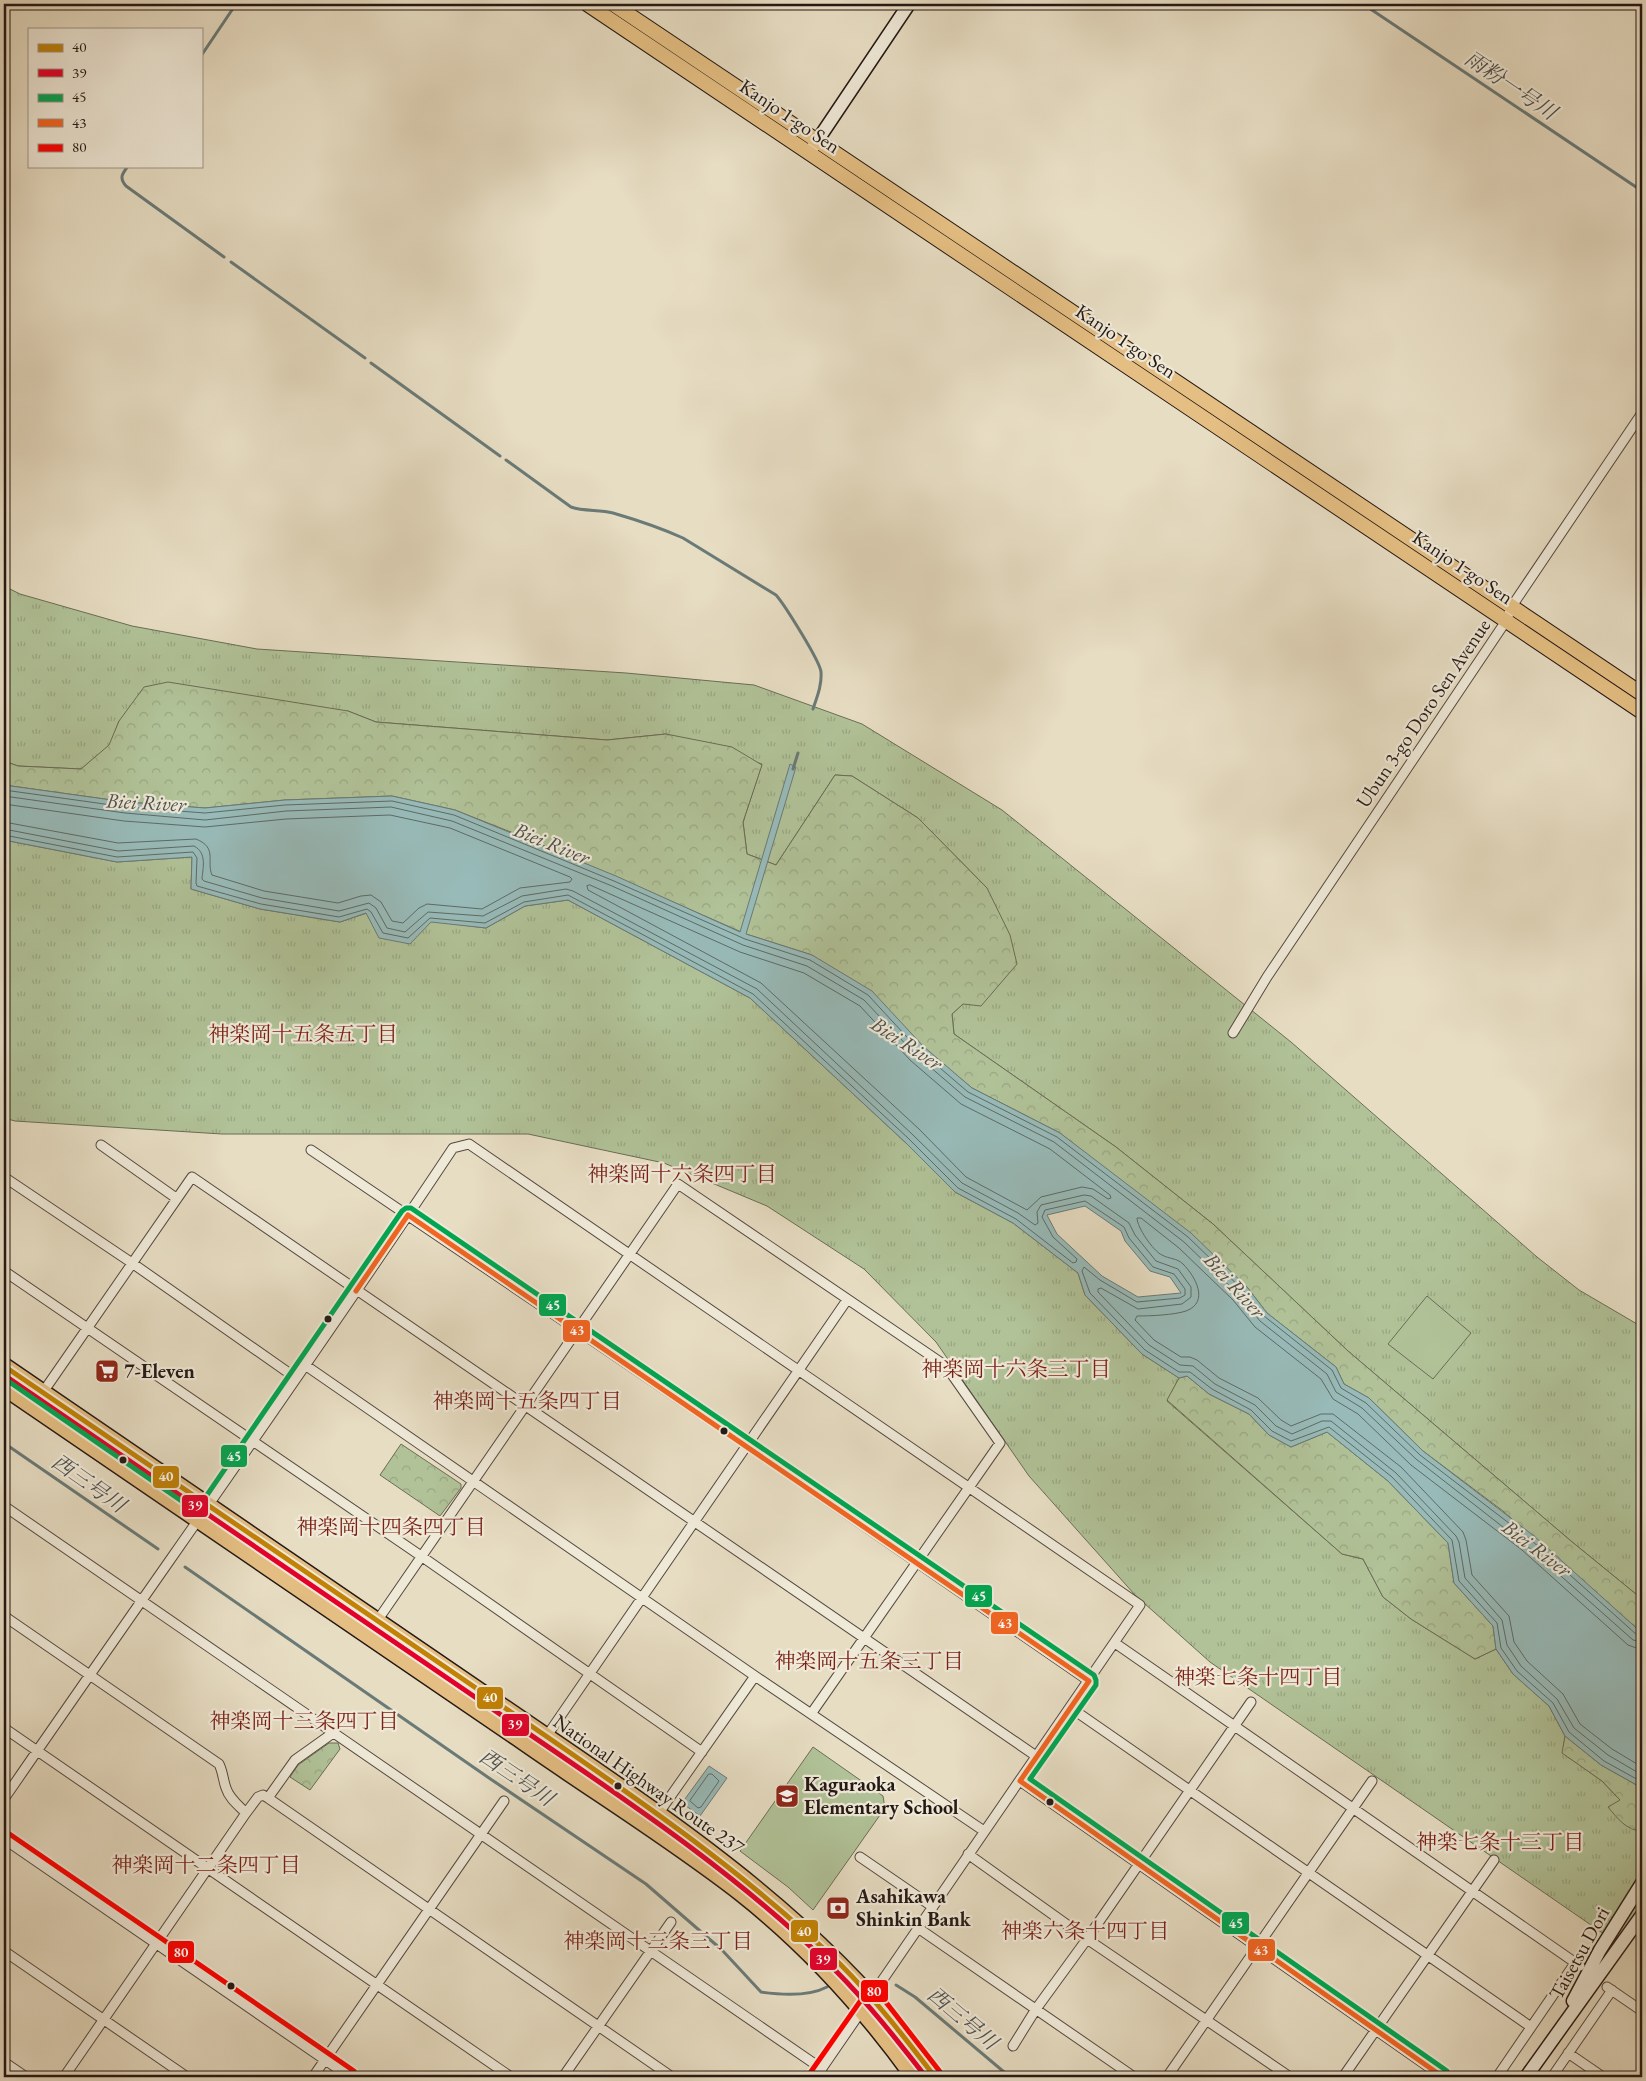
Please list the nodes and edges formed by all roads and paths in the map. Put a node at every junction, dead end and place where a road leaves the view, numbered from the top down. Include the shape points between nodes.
1 (588, 4) edge
2 (613, 4) edge
3 (909, 4) edge
4 (817, 141) junction
5 (809, 153) junction
6 (1642, 413) edge
7 (1512, 606) junction
8 (1506, 621) junction
9 (1642, 694) edge
10 (1642, 712) edge
11 (1233, 1034) dead end
12 (101, 1145) dead end
13 (311, 1150) dead end
14 (4, 1177) edge
15 (176, 1198) junction
16 (408, 1216) junction
17 (630, 1255) junction
18 (132, 1263) junction
19 (4, 1271) edge
20 (356, 1291) junction
21 (848, 1300) junction
22 (87, 1328) junction
23 (578, 1330) junction
24 (305, 1365) junction
25 (4, 1366) edge
26 (800, 1371) junction
27 (296, 1378) junction
28 (4, 1387) edge
29 (42, 1393) junction
30 (526, 1406) junction
31 (32, 1407) junction
32 (252, 1442) junction
33 (747, 1445) junction
34 (474, 1481) junction
35 (968, 1487) junction
36 (4, 1506) edge
37 (207, 1507) junction
38 (198, 1521) junction
39 (695, 1522) junction
40 (421, 1556) junction
41 (916, 1563) junction
42 (643, 1598) junction
43 (141, 1601) junction
44 (4, 1616) edge
45 (373, 1628) junction
46 (864, 1638) junction
47 (1114, 1643) junction
48 (590, 1673) junction
49 (89, 1675) junction
50 (754, 1676) junction
51 (1089, 1681) junction
52 (1251, 1702) dead end
53 (1071, 1708) junction
54 (811, 1714) junction
55 (1233, 1725) junction
56 (4, 1728) edge
57 (333, 1733) junction
58 (546, 1737) junction
59 (37, 1750) junction
60 (536, 1751) junction
61 (702, 1752) junction
62 (1036, 1756) junction
63 (1020, 1781) junction
64 (1372, 1781) dead end
65 (1188, 1790) junction
66 (268, 1798) junction
67 (4, 1799) edge
68 (504, 1801) dead end
69 (1353, 1809) junction
70 (246, 1813) junction
71 (654, 1821) junction
72 (984, 1831) junction
73 (481, 1834) junction
74 (4, 1839) edge
75 (968, 1854) junction
76 (860, 1857) dead end
77 (1494, 1860) dead end
78 (1139, 1864) junction
79 (209, 1868) junction
80 (1308, 1873) junction
81 (1642, 1883) edge
82 (1472, 1892) junction
83 (933, 1907) junction
84 (428, 1909) junction
85 (1642, 1915) edge
86 (671, 1922) dead end
87 (918, 1928) junction
88 (1087, 1939) junction
89 (155, 1943) junction
90 (1257, 1947) junction
91 (650, 1950) junction
92 (4, 1951) edge
93 (1428, 1956) junction
94 (377, 1984) junction
95 (872, 1997) junction
96 (1036, 2009) junction
97 (1642, 2010) edge
98 (862, 2011) junction
99 (1206, 2019) junction
100 (104, 2020) junction
101 (598, 2026) junction
102 (1531, 2027) junction
103 (1376, 2030) junction
104 (1551, 2043) junction
105 (1013, 2046) dead end
106 (1568, 2053) junction
107 (325, 2060) junction
108 (4, 2062) edge
109 (822, 2069) junction
110 (26, 2077) edge
111 (64, 2077) edge
112 (187, 2077) edge
113 (313, 2077) edge
114 (350, 2077) edge
115 (511, 2077) edge
116 (562, 2077) edge
117 (672, 2077) edge
118 (816, 2077) edge
119 (914, 2077) edge
120 (935, 2077) edge
121 (1134, 2077) edge
122 (1167, 2077) edge
123 (1290, 2077) edge
124 (1343, 2077) edge
125 (1443, 2077) edge
126 (1497, 2077) edge
127 (1526, 2077) edge
128 (1552, 2077) edge
129 (1603, 2077) edge

1 - 5 main road, Kanjo 1-go Sen
2 - 4 main road, Kanjo 1-go Sen
3 - 4 street
4 - 5 street
4 - 7 main road, Kanjo 1-go Sen
5 - 8 main road, Kanjo 1-go Sen
6 - 7 street, Ubun 3-go Doro Sen Avenue
7 - 8 street, Ubun 3-go Doro Sen Avenue
7 - 9 main road, Kanjo 1-go Sen
8 - 10 main road, Kanjo 1-go Sen
8 - 11 street, Ubun 3-go Doro Sen Avenue via 1267,977
12 - 15 street
13 - 16 street
14 - 18 street
15 - 18 street
15 - 20 street via 192,1177
16 - 17 street via 453,1148 469,1144
16 - 20 street
16 - 23 street
17 - 21 street via 678,1184
17 - 23 street
17 - 26 street
18 - 22 street
18 - 27 street
19 - 22 street
20 - 24 street
20 - 30 street
21 - 26 street
21 - 35 street via 946,1366 1000,1443
22 - 29 street
22 - 32 street
23 - 30 street
23 - 33 street
24 - 27 street
24 - 34 street
25 - 29 highway, National Highway Route 237
26 - 33 street
26 - 35 street
27 - 32 street
28 - 31 highway, National Highway Route 237
29 - 31 street
29 - 37 highway, National Highway Route 237
30 - 34 street
30 - 39 street
31 - 38 highway, National Highway Route 237
32 - 37 street
32 - 40 street
33 - 39 street
33 - 41 street
34 - 40 street
34 - 42 street
35 - 41 street
35 - 47 street via 1140,1605
36 - 43 street
37 - 38 street
37 - 45 highway, National Highway Route 237
38 - 43 street
38 - 45 highway, National Highway Route 237
39 - 42 street
39 - 46 street
40 - 45 street
40 - 48 street
41 - 46 street
41 - 51 street
42 - 48 street
42 - 50 street
43 - 49 street
43 - 57 street
44 - 49 street
45 - 58 highway, National Highway Route 237
45 - 60 highway, National Highway Route 237
46 - 54 street
46 - 62 street
47 - 51 street
47 - 55 street
48 - 58 street
48 - 61 street
49 - 59 street
49 - 70 street via 219,1764 232,1799
50 - 54 street
50 - 61 street
51 - 53 street
52 - 55 street
53 - 62 street
53 - 65 street
54 - 72 street
55 - 65 street
55 - 69 street
56 - 59 street
57 - 66 street via 295,1760
57 - 73 street
58 - 60 street
58 - 71 highway, National Highway Route 237
59 - 67 street
59 - 79 street
60 - 71 highway, National Highway Route 237
61 - 71 street
62 - 63 street
63 - 72 street
63 - 78 street
64 - 69 street
65 - 78 street
65 - 80 street
66 - 70 street via 258,1796
66 - 84 street
68 - 73 street
69 - 80 street
69 - 82 street
70 - 79 street
71 - 95 highway, National Highway Route 237 via 748,1881 813,1937
71 - 98 highway, National Highway Route 237 via 803,1948
72 - 75 street
73 - 84 street
73 - 91 street
74 - 89 street
75 - 83 street
75 - 88 street
76 - 83 street
77 - 82 street
78 - 88 street
78 - 90 street
79 - 89 street
79 - 94 street
80 - 90 street
80 - 93 street
81 - 104 street, Taisetsu Dori via 1600,1950
82 - 93 street
82 - 102 street via 1577,1964
83 - 87 street
84 - 94 street
84 - 101 street
85 - 104 street, Taisetsu Dori
86 - 91 street
87 - 95 street
87 - 96 street
88 - 96 street
88 - 99 street
89 - 100 street
89 - 107 street
90 - 99 street
90 - 103 street
91 - 101 street
91 - 109 street
92 - 100 street
93 - 102 street
93 - 103 street
94 - 107 street
94 - 115 street
95 - 98 street
95 - 120 highway, National Highway Route 237
96 - 105 street
96 - 121 street
97 - 106 street via 1610,1989
98 - 109 street
98 - 119 highway, National Highway Route 237
99 - 122 street
99 - 123 street
100 - 111 street
100 - 112 street
101 - 116 street
101 - 117 street
102 - 126 street
103 - 124 street
103 - 125 street
104 - 127 street, Taisetsu Dori
106 - 128 street
106 - 129 street
107 - 113 street
107 - 114 street
108 - 110 street
109 - 118 street

